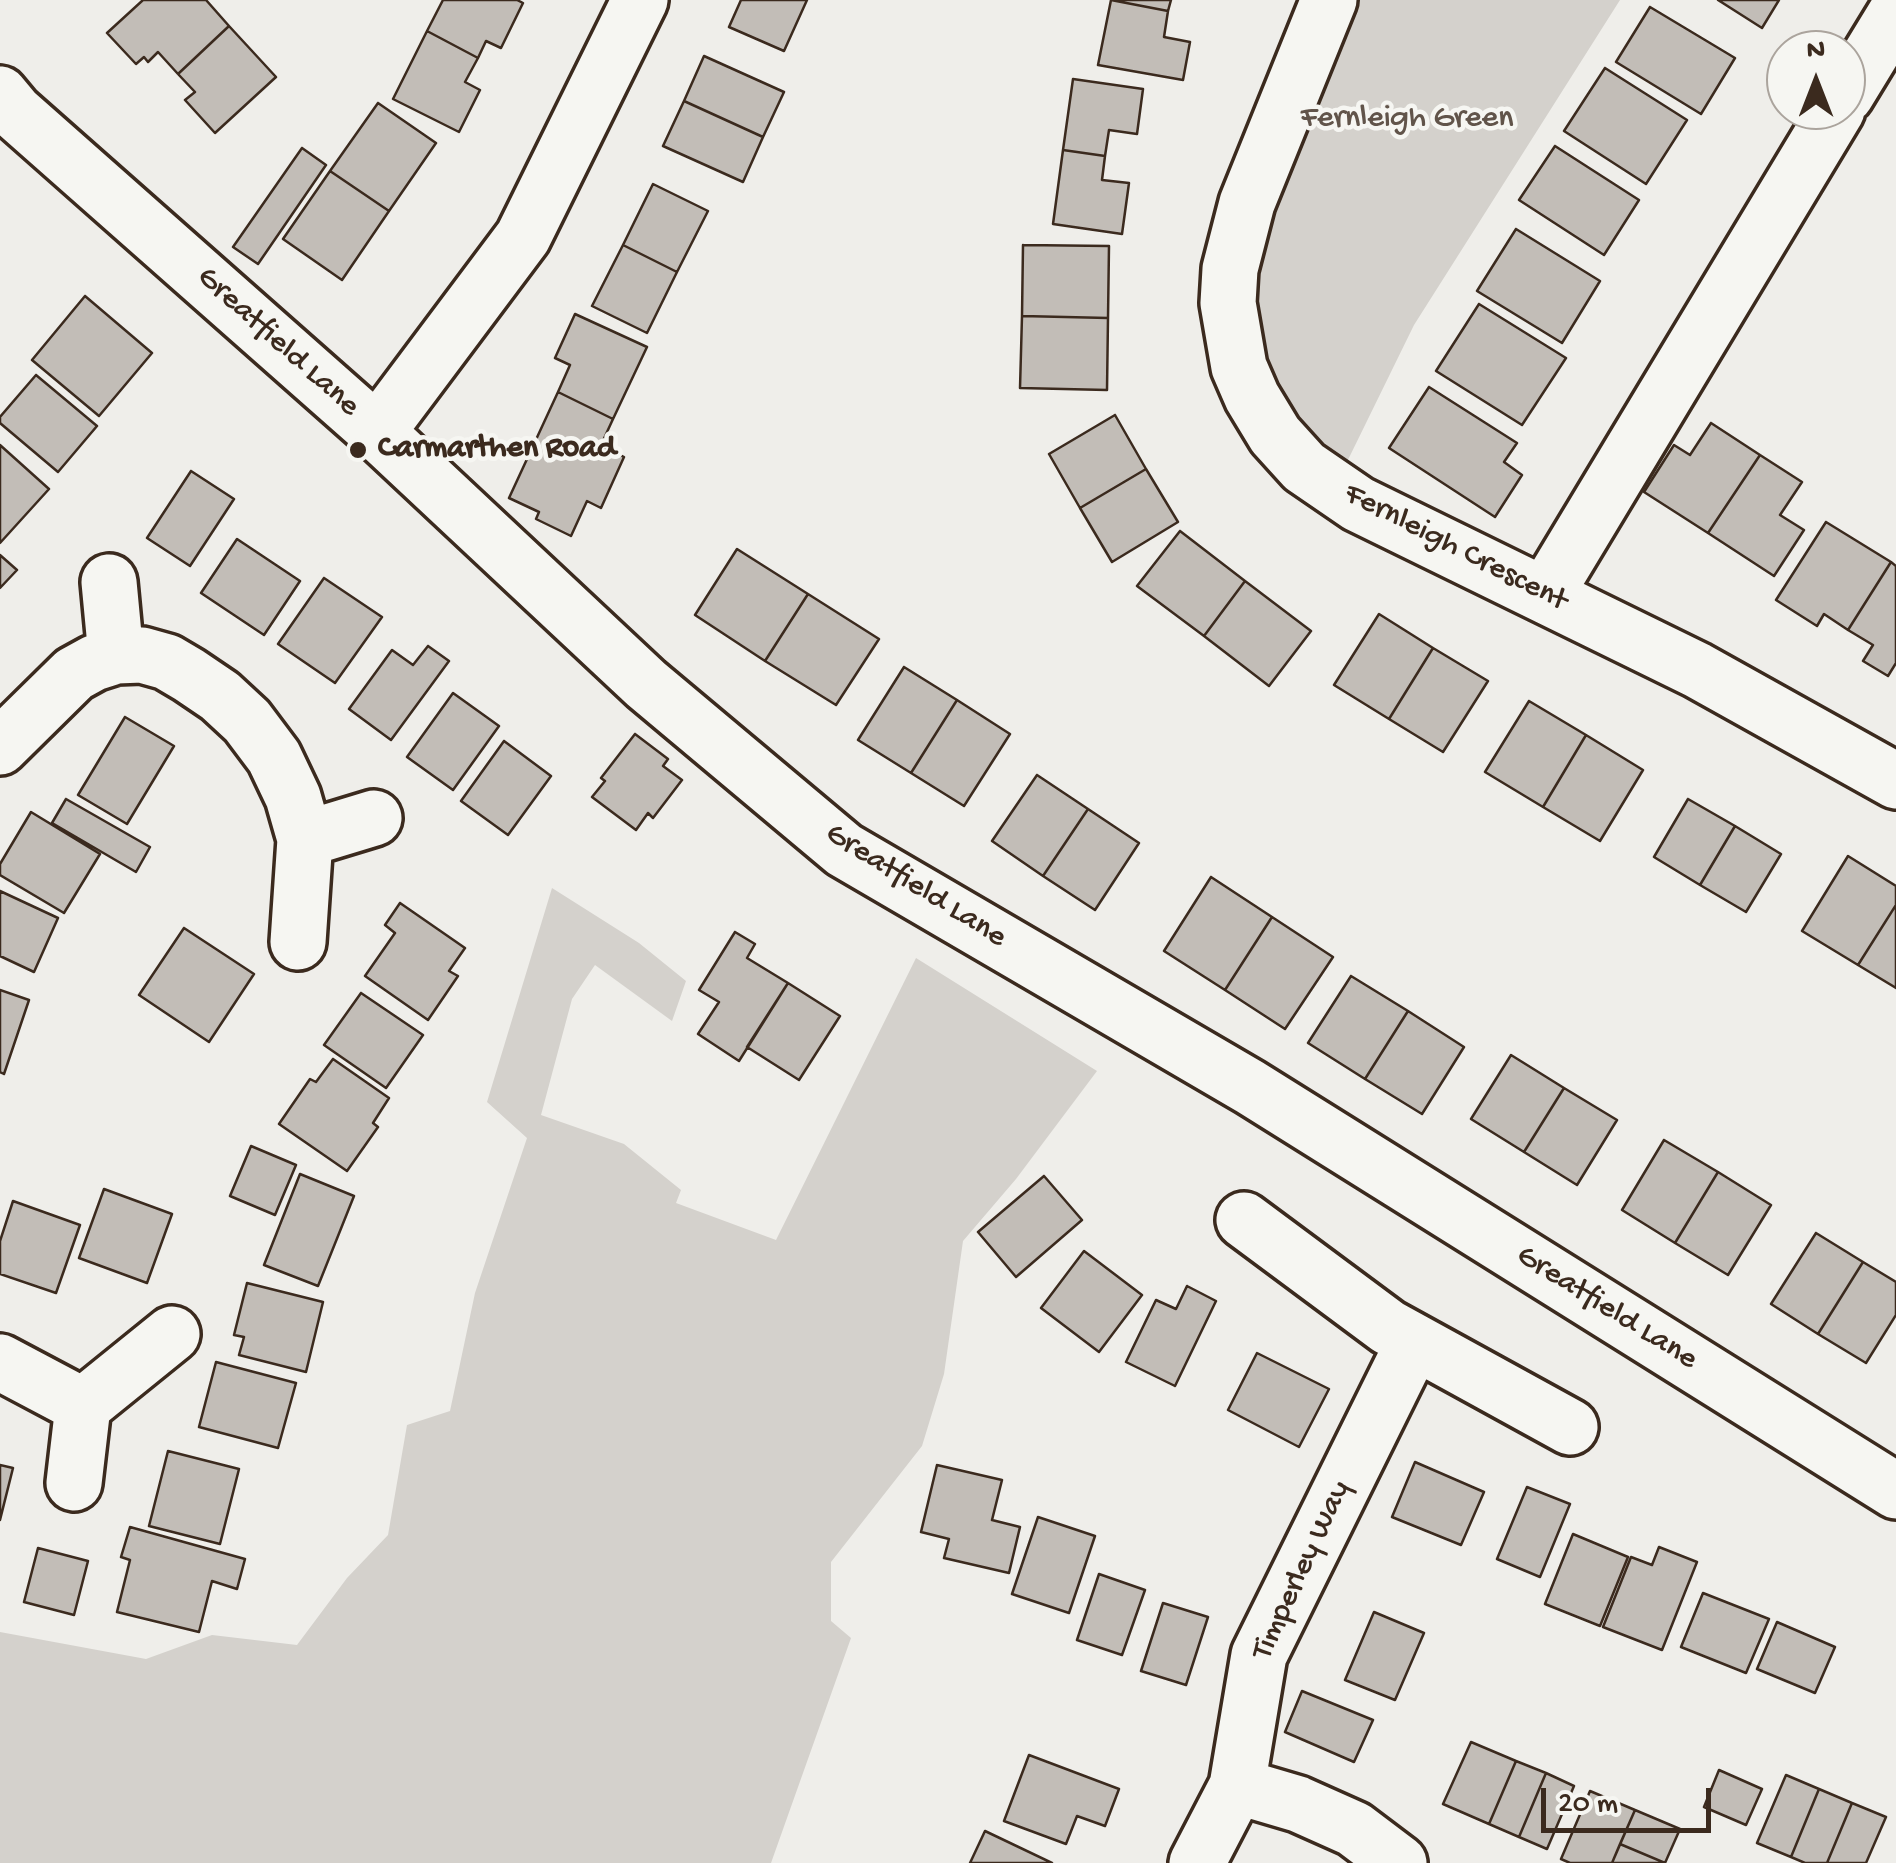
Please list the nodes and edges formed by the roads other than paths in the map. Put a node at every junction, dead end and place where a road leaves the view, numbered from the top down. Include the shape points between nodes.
1 (640, 0) edge
2 (1329, 0) edge
3 (1896, 12) edge
4 (1866, 62) edge
5 (0, 94) edge
6 (1825, 130) edge
7 (377, 432) junction
8 (108, 582) dead end
9 (1545, 594) junction
10 (116, 656) junction
11 (0, 747) edge
12 (1896, 781) edge
13 (374, 818) dead end
14 (304, 840) junction
15 (298, 942) dead end
16 (1244, 1220) dead end
17 (172, 1334) dead end
18 (1414, 1342) junction
19 (0, 1362) edge
20 (84, 1406) junction
21 (1570, 1427) dead end
22 (74, 1483) dead end
23 (1896, 1491) edge
24 (1237, 1786) junction
25 (1198, 1863) edge
26 (1400, 1863) edge

1 - 7 street via 523,237
2 - 9 street, Fernleigh Crescent via 1236,236 1228,302 1239,367 1275,435 1304,467 1358,504
3 - 4 street
5 - 7 street, Greatfield Lane
6 - 9 street
7 - 23 street, Greatfield Lane via 646,684 844,850 1250,1087
8 - 10 street
9 - 12 street, Fernleigh Crescent
10 - 11 street via 74,674
10 - 14 street via 166,662 247,721 274,757
13 - 14 street
14 - 15 street
16 - 18 street
17 - 20 street
18 - 21 street
18 - 24 street, Timperley Way via 1259,1655
19 - 20 street
20 - 22 street
24 - 25 street, Timperley Way
24 - 26 street via 1354,1829

